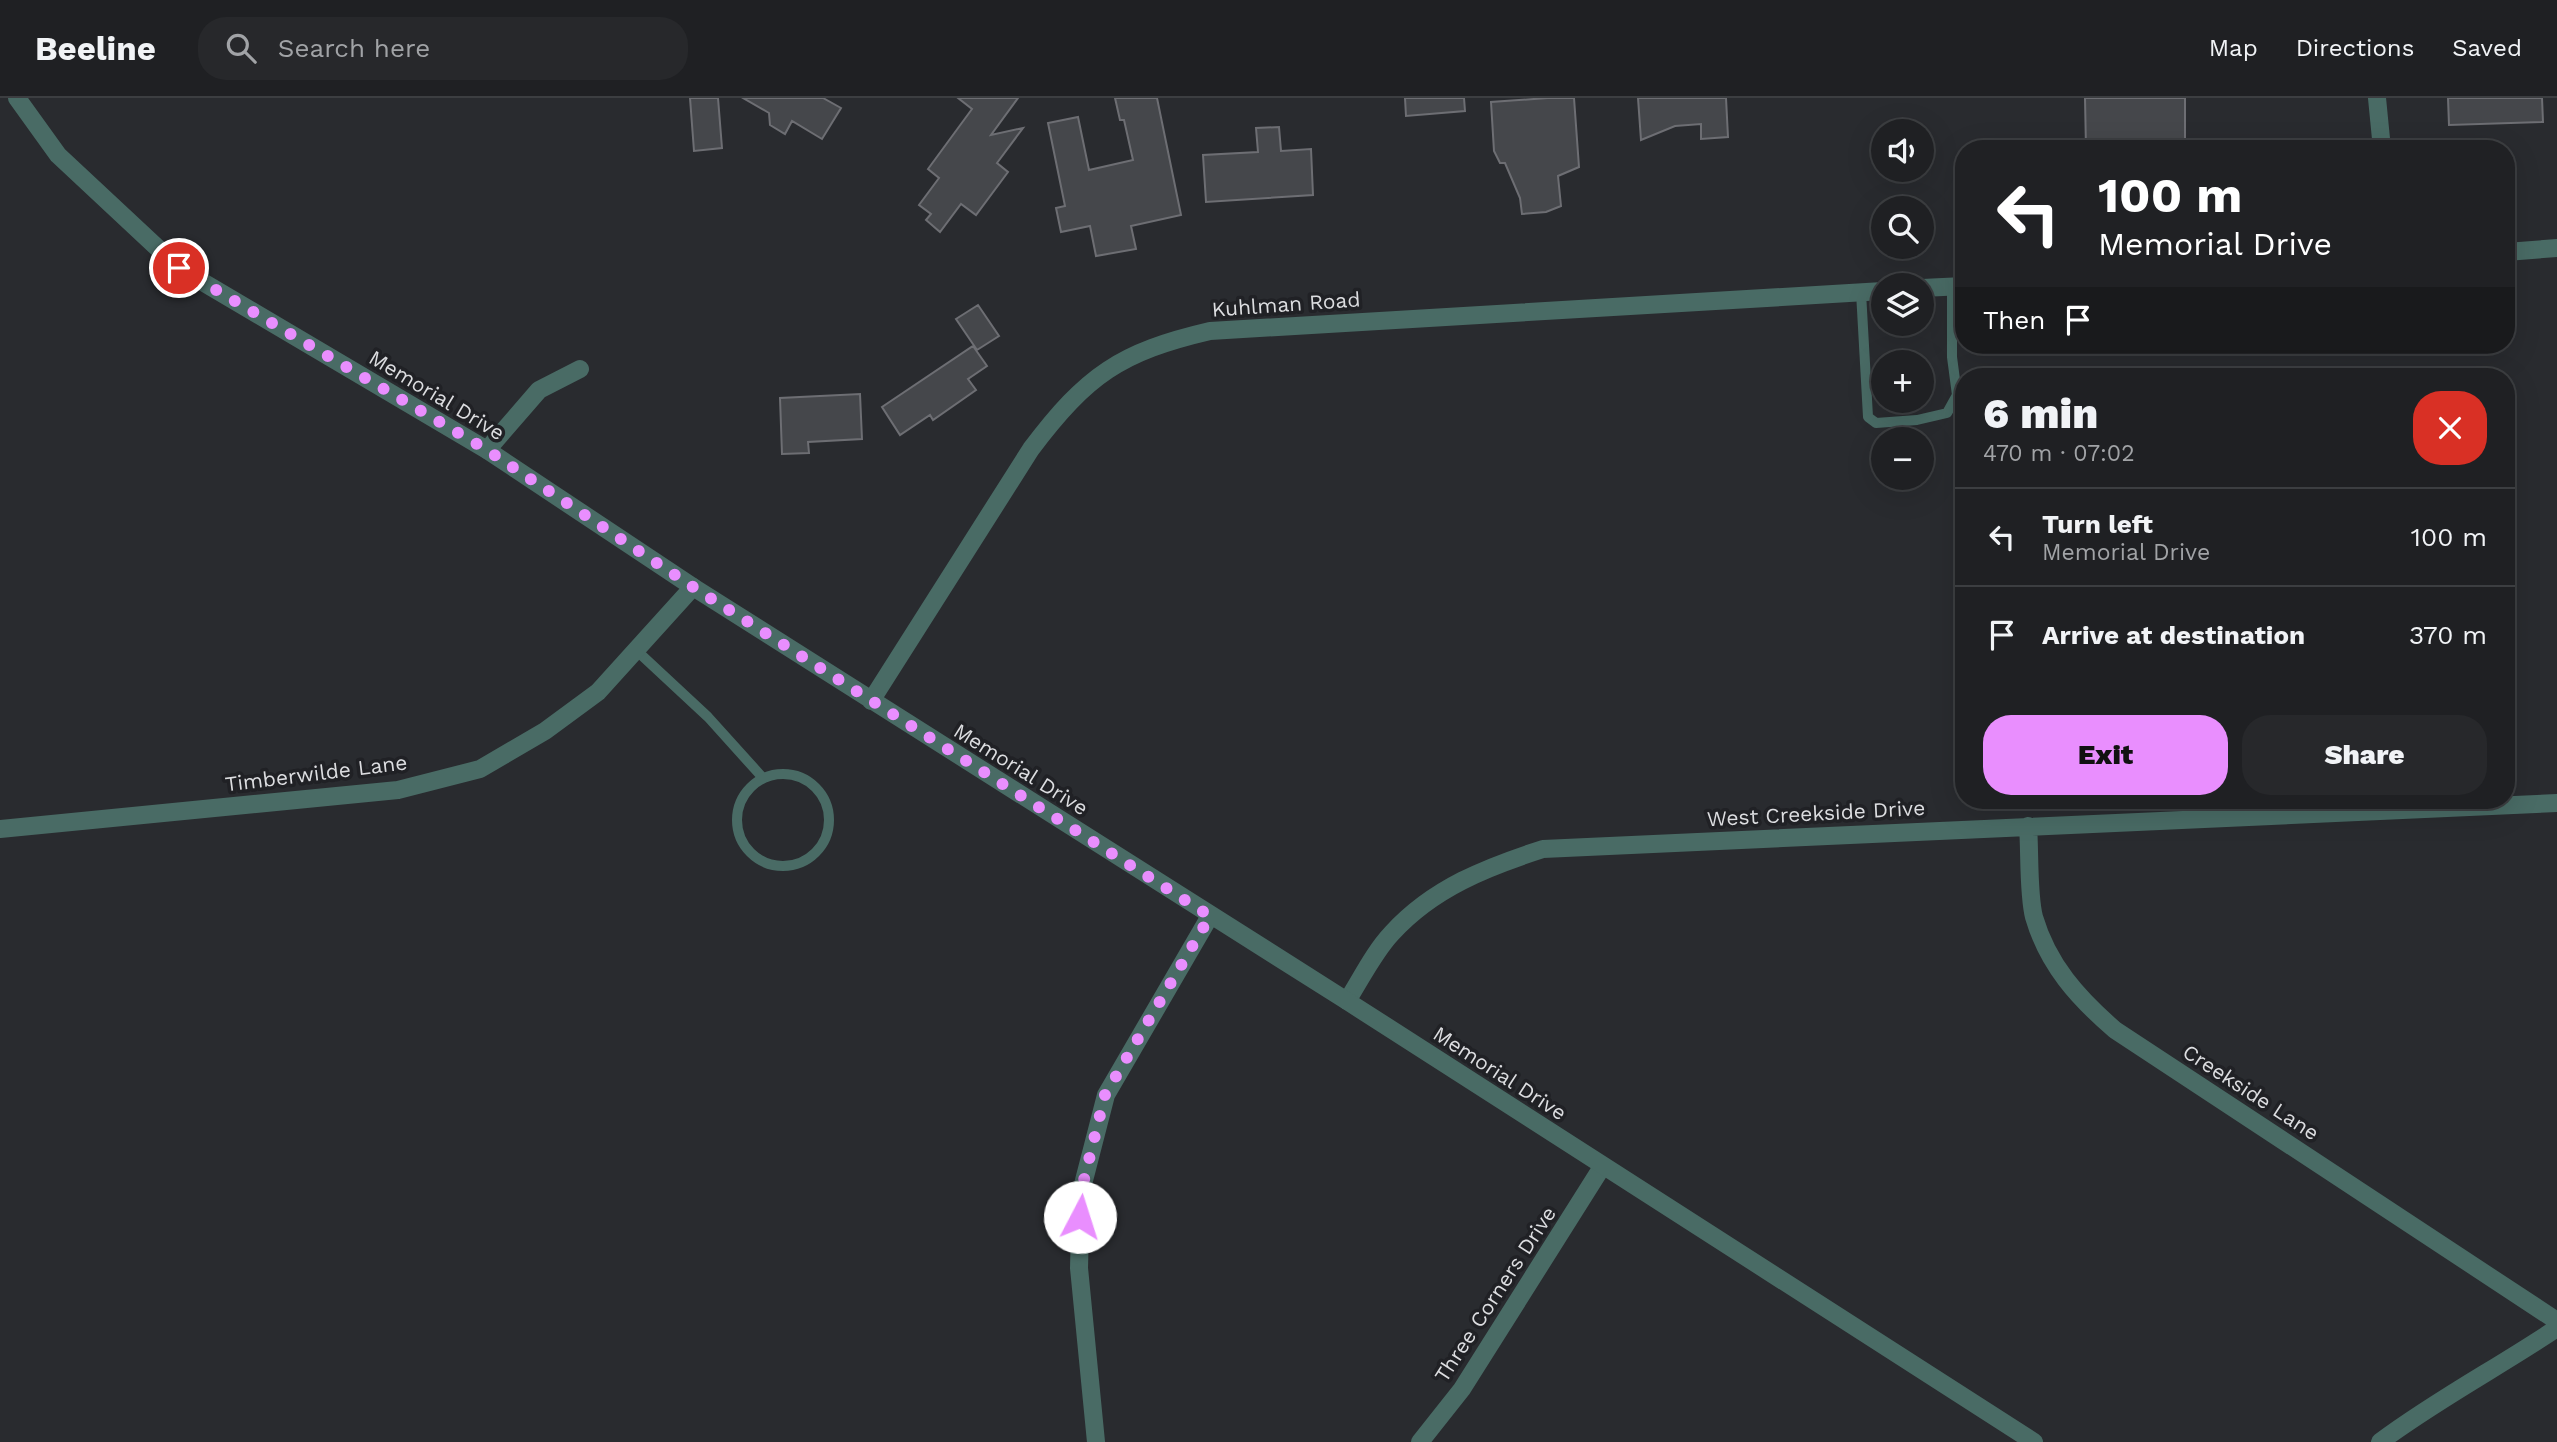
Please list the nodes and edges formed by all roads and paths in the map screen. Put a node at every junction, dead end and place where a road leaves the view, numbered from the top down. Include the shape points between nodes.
1 (17, 98) edge
2 (2377, 98) edge
3 (2381, 140) edge
4 (2557, 248) edge
5 (2515, 251) edge
6 (1955, 286) edge
7 (1934, 287) edge
8 (1861, 292) junction
9 (1871, 292) edge
10 (1955, 322) edge
11 (580, 369) dead end
12 (1955, 380) edge
13 (1955, 399) edge
14 (487, 450) junction
15 (693, 587) junction
16 (636, 650) junction
17 (871, 701) junction
18 (763, 778) junction
19 (2557, 803) edge
20 (2515, 805) edge
21 (2419, 809) edge
22 (2028, 826) junction
23 (0, 828) edge
24 (1210, 916) junction
25 (1347, 1001) junction
26 (1602, 1167) junction
27 (2557, 1321) edge
28 (2557, 1328) edge
29 (1096, 1442) edge
30 (1420, 1442) edge
31 (2034, 1442) edge
32 (2380, 1442) edge

1 - 14 street, Memorial Drive via 58,155 179,268
2 - 3 street
4 - 5 street
6 - 7 street
8 - 9 street, Kuhlman Road
8 - 13 lane via 1868,417 1876,423 1917,420 1947,413
8 - 17 street, Kuhlman Road via 1210,331 1135,353 1107,368 1052,421
10 - 12 lane
11 - 14 street via 539,390
14 - 15 street, Memorial Drive
15 - 16 street, Timberwilde Lane
15 - 17 street, Memorial Drive
16 - 18 lane
16 - 23 street, Timberwilde Lane via 598,692 545,731 480,769 398,789
17 - 24 street, Memorial Drive
18 - 18 lane via 739,806 737,828 742,842 762,862 790,866 805,861 826,838 829,822 823,800 808,782 794,775
19 - 20 street, West Creekside Drive
21 - 22 street, West Creekside Drive
22 - 25 street, West Creekside Drive via 1543,849 1486,867 1441,891 1392,933
22 - 27 street, Creekside Lane via 2034,916 2054,966 2083,1002 2115,1030
24 - 25 street, Memorial Drive
24 - 29 street via 1105,1095 1081,1192 1079,1268
25 - 26 street, Memorial Drive
26 - 30 street, Three Corners Drive via 1462,1389
26 - 31 street, Memorial Drive
28 - 32 street

